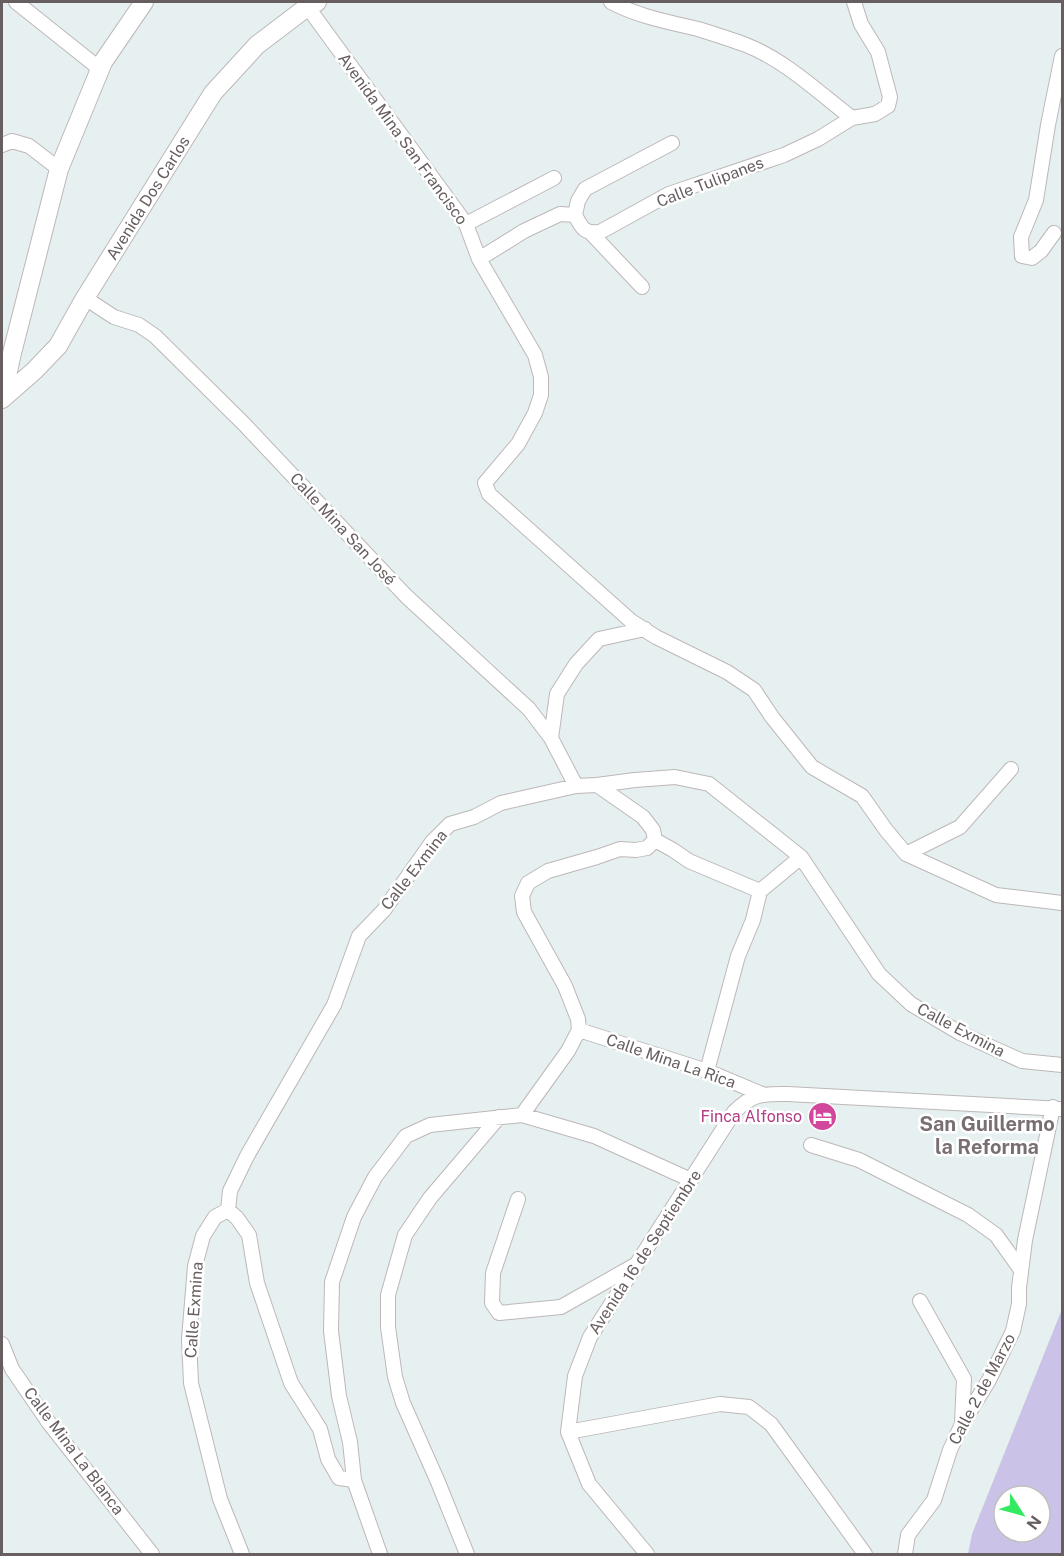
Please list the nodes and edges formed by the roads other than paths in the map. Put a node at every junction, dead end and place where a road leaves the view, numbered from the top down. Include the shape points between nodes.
1 (16, 2) edge
2 (144, 2) edge
3 (610, 2) edge
4 (854, 2) edge
5 (309, 3) edge
6 (1062, 56) edge
7 (100, 69) junction
8 (852, 117) junction
9 (672, 143) dead end
10 (2, 145) edge
11 (59, 169) junction
12 (554, 178) dead end
13 (575, 215) junction
14 (466, 224) junction
15 (591, 233) junction
16 (1054, 233) dead end
17 (479, 259) junction
18 (642, 287) dead end
19 (85, 298) junction
20 (7, 349) edge
21 (2, 400) edge
22 (645, 629) junction
23 (551, 738) junction
24 (1011, 769) dead end
25 (597, 785) junction
26 (576, 786) junction
27 (655, 840) junction
28 (906, 854) junction
29 (801, 857) junction
30 (760, 891) junction
31 (1062, 903) edge
32 (579, 1030) junction
33 (1062, 1065) edge
34 (707, 1071) junction
35 (762, 1094) junction
36 (1058, 1108) edge
37 (522, 1115) junction
38 (499, 1117) junction
39 (811, 1145) dead end
40 (691, 1180) junction
41 (518, 1199) dead end
42 (228, 1210) junction
43 (637, 1264) junction
44 (1021, 1270) junction
45 (920, 1301) dead end
46 (2, 1344) edge
47 (962, 1424) junction
48 (568, 1432) junction
49 (354, 1480) junction
50 (152, 1554) edge
51 (243, 1554) edge
52 (380, 1554) edge
53 (467, 1554) edge
54 (647, 1554) edge
55 (865, 1554) edge
56 (904, 1554) edge

1 - 7 street
2 - 7 street
3 - 8 street via 748,46 784,65
4 - 8 street via 861,24 878,52 890,97 888,106 875,114
5 - 14 street, Avenida Mina San Francisco
5 - 19 street, Avenida Dos Carlos via 257,45 213,93
6 - 16 street via 1036,200 1021,237 1022,256 1032,258
7 - 11 street
8 - 15 street, Calle Tulipanes via 784,155 669,194 600,232
9 - 13 street via 585,189
10 - 11 street via 12,141 29,146
11 - 20 street
12 - 14 street
13 - 15 street via 582,229
13 - 17 street via 560,214
14 - 17 street, Avenida Mina San Francisco
15 - 18 street
17 - 22 street, Avenida Mina San Francisco via 535,356 541,377 541,395 518,444 484,483 489,494 631,621
19 - 21 street, Avenida Dos Carlos via 58,346
19 - 23 street, Calle Mina San José via 155,336 406,596 529,709
20 - 21 street
22 - 23 street via 599,639 576,663 557,694
22 - 28 street, Avenida Mina San Francisco via 754,690 812,768 862,796
23 - 26 street, Calle Mina San José
24 - 28 street via 960,827
25 - 26 street, Calle Exmina
25 - 27 street via 643,817
25 - 29 street, Calle Exmina via 675,777 709,784
26 - 42 street, Calle Exmina via 501,803 450,825 432,842 384,910 359,936 334,1005 247,1156 230,1191
27 - 30 street via 688,861
27 - 32 street via 647,848 620,849 548,871 528,883 522,896 524,912 565,986
28 - 31 street via 996,895
29 - 30 street
29 - 33 street, Calle Exmina via 879,974 910,1004 960,1033 1022,1061
30 - 34 street
32 - 34 street, Calle Mina La Rica
32 - 37 street
34 - 35 street, Calle Mina La Rica
35 - 36 street
35 - 40 street, Avenida 16 de Septiembre via 734,1112
36 - 44 street, Calle 2 de Marzo
37 - 38 street
37 - 40 street via 594,1136
38 - 49 street via 430,1125 406,1136 375,1177 354,1217 332,1282 331,1331
38 - 53 street via 430,1198 405,1235 388,1295 395,1377 402,1403
39 - 44 street via 859,1160 968,1215 996,1235
40 - 43 street, Avenida 16 de Septiembre
41 - 43 street via 494,1273 492,1303 499,1313 561,1307
42 - 49 street via 249,1235 257,1283 291,1383 320,1429 328,1459 339,1478
42 - 51 street, Calle Exmina via 215,1217 203,1236 195,1266 189,1339 191,1383 220,1499
43 - 48 street, Avenida 16 de Septiembre via 590,1337 575,1376
44 - 47 street, Calle 2 de Marzo via 1013,1330
45 - 47 street via 964,1379
46 - 50 street, Calle Mina La Blanca via 12,1369 49,1423
47 - 56 street, Calle 2 de Marzo via 934,1500 908,1535
48 - 54 street via 589,1484
48 - 55 street via 720,1404 749,1407 771,1424
49 - 52 street

